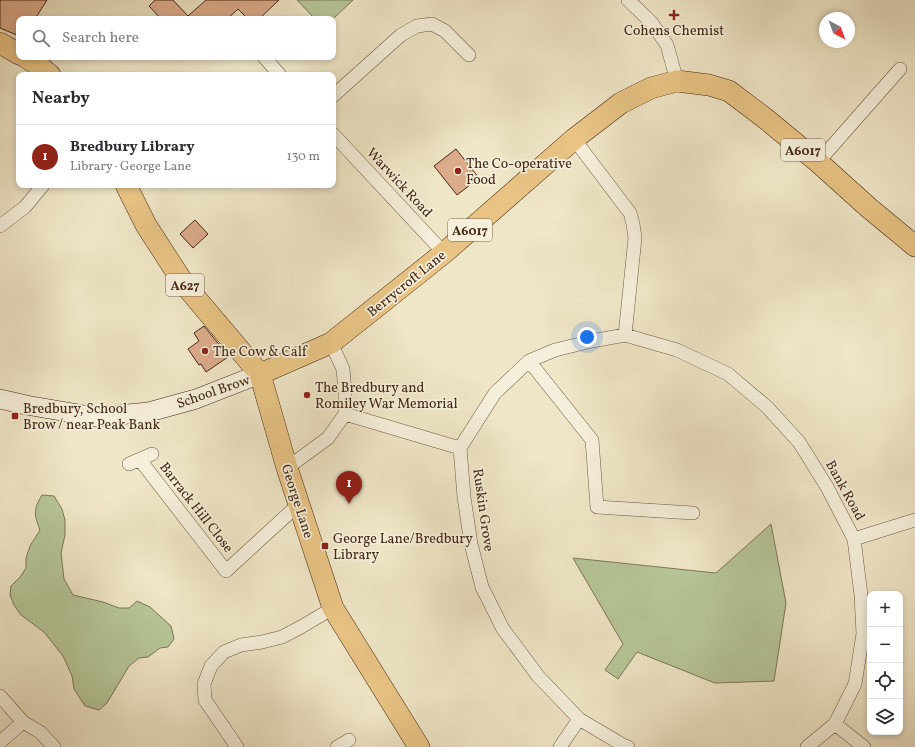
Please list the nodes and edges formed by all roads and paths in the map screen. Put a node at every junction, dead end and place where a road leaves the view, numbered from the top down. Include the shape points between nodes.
1 (628, 0) edge
2 (0, 43) edge
3 (16, 52) edge
4 (469, 55) dead end
5 (30, 60) edge
6 (267, 60) edge
7 (900, 69) dead end
8 (46, 72) edge
9 (277, 72) edge
10 (677, 81) junction
11 (336, 93) edge
12 (336, 137) edge
13 (574, 139) junction
14 (818, 162) junction
15 (41, 188) edge
16 (128, 188) edge
17 (0, 226) edge
18 (915, 246) edge
19 (444, 253) junction
20 (625, 335) junction
21 (331, 343) junction
22 (529, 361) junction
23 (260, 374) junction
24 (0, 399) edge
25 (345, 414) junction
26 (460, 448) junction
27 (152, 454) dead end
28 (287, 468) junction
29 (299, 504) junction
30 (693, 513) dead end
31 (915, 520) edge
32 (854, 539) junction
33 (333, 608) junction
34 (0, 696) edge
35 (579, 719) junction
36 (23, 722) junction
37 (835, 724) junction
38 (349, 740) dead end
39 (0, 742) edge
40 (54, 747) edge
41 (237, 747) edge
42 (337, 747) edge
43 (419, 747) edge
44 (560, 747) edge
45 (628, 747) edge
46 (807, 747) edge
47 (864, 747) edge

1 - 10 street via 651,22 667,45
2 - 3 main road
4 - 11 street via 445,31 432,24 417,26 401,35
5 - 8 main road
6 - 9 street
7 - 14 street
10 - 13 main road, Berrycroft Lane / A6017 via 651,88 621,103
10 - 14 main road, A6017 via 708,85 728,91
12 - 19 street, Warwick Road
13 - 19 main road, Berrycroft Lane / A6017
13 - 20 street via 630,214 633,224 635,238
14 - 18 main road, A6017
15 - 17 street via 25,207
16 - 23 main road, A627 via 146,225 184,284
19 - 21 main road, Berrycroft Lane / A6017
20 - 22 street via 562,348
20 - 32 street, Bank Road via 677,350 728,374 767,407 799,442 827,487
21 - 23 main road, Berrycroft Lane / A6017
21 - 25 street via 343,369
22 - 26 street via 495,393
22 - 30 street via 592,440 597,507
23 - 24 main road, School Brow via 196,399 149,412 96,417
23 - 28 main road, George Lane / A627
25 - 26 street
25 - 28 street via 328,438
26 - 35 street, Ruskin Grove via 471,544 482,587 507,635 538,676
27 - 29 street, Barrack Hill Close via 135,462 226,571
28 - 29 main road, George Lane / A627
29 - 33 main road, George Lane / A627
31 - 32 street
32 - 37 street, Bank Road via 863,634 855,684
33 - 41 street via 282,637 241,645 224,652 211,666 204,684 205,700
33 - 43 main road, George Lane / A627
34 - 36 street
35 - 44 street
35 - 45 street
36 - 39 street
36 - 40 street via 40,732
37 - 46 street, Bank Road
37 - 47 street
38 - 42 street

